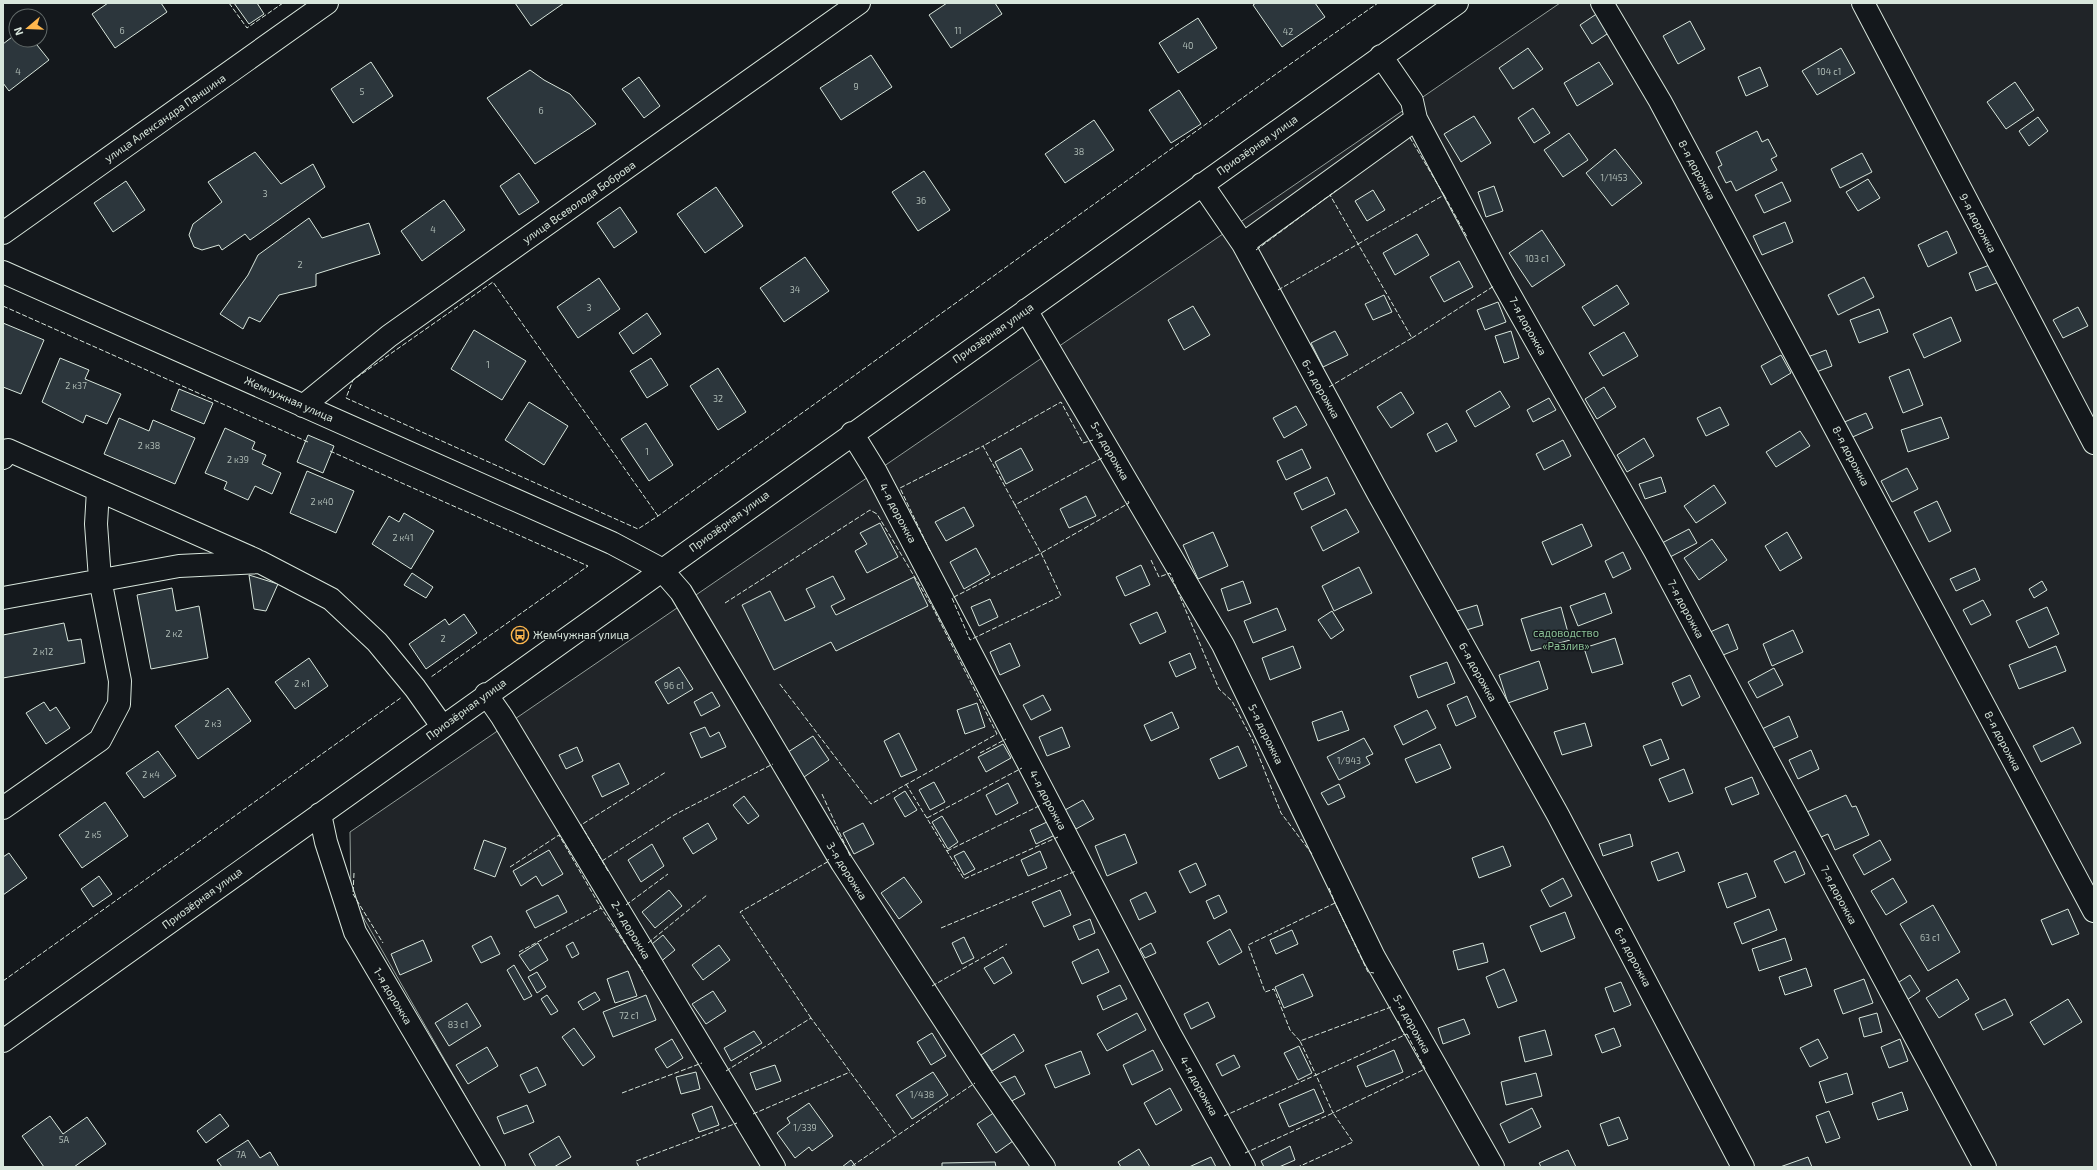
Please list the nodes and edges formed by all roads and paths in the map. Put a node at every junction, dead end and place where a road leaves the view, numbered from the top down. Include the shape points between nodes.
1 (327, 3) edge
2 (859, 3) edge
3 (1457, 3) edge
4 (1602, 3) edge
5 (1863, 3) edge
6 (1381, 56) junction
7 (1416, 119) junction
8 (1202, 184) junction
9 (3, 232) edge
10 (1243, 244) junction
11 (3, 272) edge
12 (1026, 310) junction
13 (303, 406) junction
14 (852, 433) junction
15 (2094, 443) edge
16 (3, 458) edge
17 (98, 490) junction
18 (260, 562) junction
19 (661, 570) junction
20 (100, 580) junction
21 (3, 598) edge
22 (486, 694) junction
23 (442, 726) junction
24 (3, 808) edge
25 (320, 814) junction
26 (2094, 911) edge
27 (3, 1041) edge
28 (494, 1167) edge
29 (774, 1167) edge
30 (1044, 1167) edge
31 (1244, 1167) edge
32 (1493, 1167) edge
33 (1743, 1167) edge
34 (1985, 1167) edge

1 - 9 street, улица Александра Паншина
2 - 13 street, улица Всеволода Боброва via 389,336
3 - 6 street, Приозёрная улица
4 - 26 street, 8-я дорожка via 1664,108
5 - 15 street, 9-я дорожка
6 - 7 street, 7-я дорожка via 1412,101
6 - 8 street, Приозёрная улица
7 - 10 street
7 - 34 street, 7-я дорожка via 1502,280 1667,572
8 - 10 street, 6-я дорожка
8 - 12 street, Приозёрная улица
10 - 33 street, 6-я дорожка via 1378,493 1558,815
11 - 13 street, Жемчужная улица
12 - 14 street, Приозёрная улица
12 - 32 street, 5-я дорожка via 1223,645 1374,957
13 - 19 street, Жемчужная улица via 612,544
14 - 19 street, Приозёрная улица
14 - 31 street, 4-я дорожка via 880,479 1170,1034
16 - 17 street via 8,450
17 - 18 street
17 - 20 street via 96,524
18 - 20 street via 179,566
18 - 23 street via 331,599 377,642
19 - 22 street, Приозёрная улица
19 - 30 street, 3-я дорожка via 681,592 842,863 982,1078
20 - 21 street
20 - 24 street via 120,681 119,704 100,740
22 - 23 street, Приозёрная улица
22 - 29 street, 2-я дорожка
23 - 25 street, Приозёрная улица
25 - 27 street, Приозёрная улица
25 - 28 street, 1-я дорожка via 326,842 355,932

